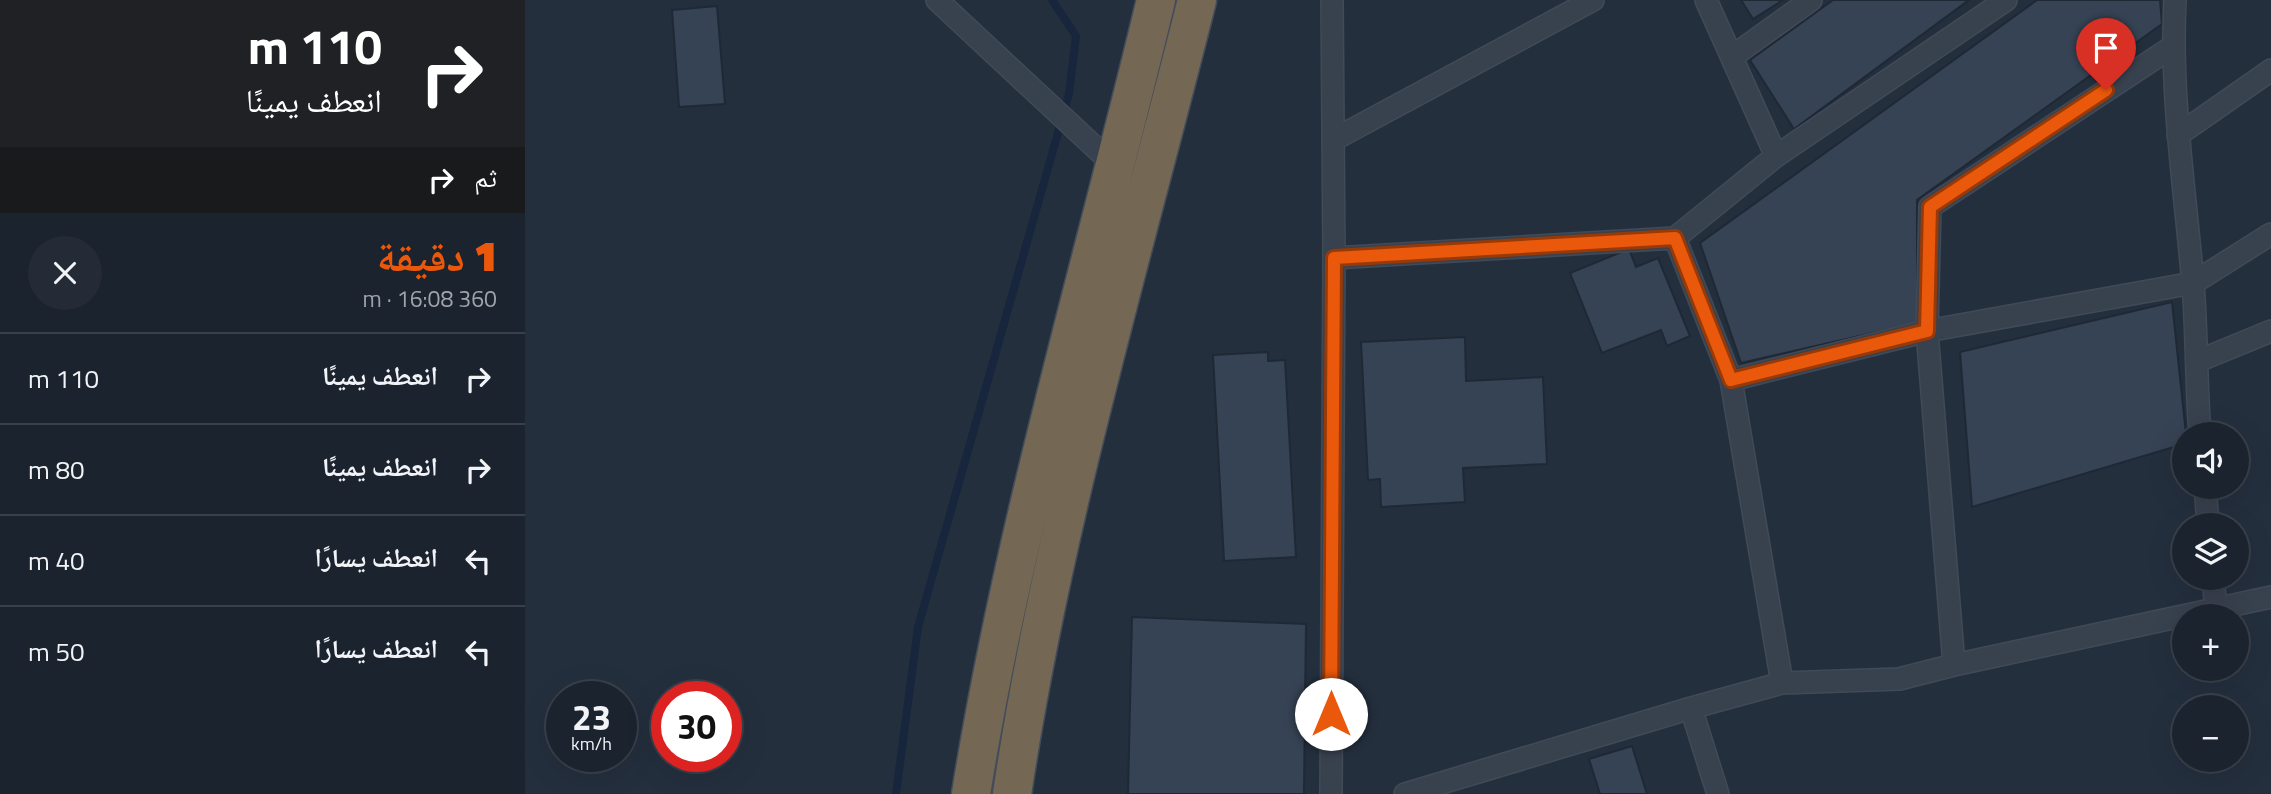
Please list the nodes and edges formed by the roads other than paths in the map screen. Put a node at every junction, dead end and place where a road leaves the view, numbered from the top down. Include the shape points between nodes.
1 (937, 0) edge
2 (1156, 0) edge
3 (1197, 0) edge
4 (1332, 0) edge
5 (1593, 0) edge
6 (1706, 0) edge
7 (1811, 0) edge
8 (2006, 0) edge
9 (2175, 0) edge
10 (2172, 47) junction
11 (1733, 56) junction
12 (2271, 70) edge
13 (2178, 135) junction
14 (1333, 140) junction
15 (1776, 156) junction
16 (1115, 166) junction
17 (2271, 234) edge
18 (1675, 238) junction
19 (1334, 258) junction
20 (2193, 283) junction
21 (1927, 331) junction
22 (2271, 331) edge
23 (2198, 361) junction
24 (1731, 380) junction
25 (2200, 422) edge
26 (2271, 597) edge
27 (2239, 604) edge
28 (2172, 618) edge
29 (1954, 664) junction
30 (1782, 684) junction
31 (1691, 708) junction
32 (971, 794) edge
33 (1011, 794) edge
34 (1331, 794) edge
35 (1405, 794) edge
36 (1718, 794) edge

1 - 16 street
2 - 16 highway
3 - 33 highway via 1065,519 1025,704
4 - 14 street
5 - 14 street
6 - 11 street
7 - 11 street
8 - 15 street
9 - 10 street
10 - 13 street
10 - 21 street via 1930,207
11 - 15 street
12 - 13 street
13 - 20 street
14 - 19 street
15 - 18 street
16 - 32 highway via 1036,472
17 - 20 street
18 - 19 street
18 - 24 street
19 - 34 street
20 - 21 street
20 - 23 street
21 - 24 street
21 - 29 street
22 - 23 street
23 - 25 street
24 - 30 street
26 - 27 street
28 - 29 street
29 - 30 street via 1899,679
30 - 31 street
31 - 35 street
31 - 36 street

